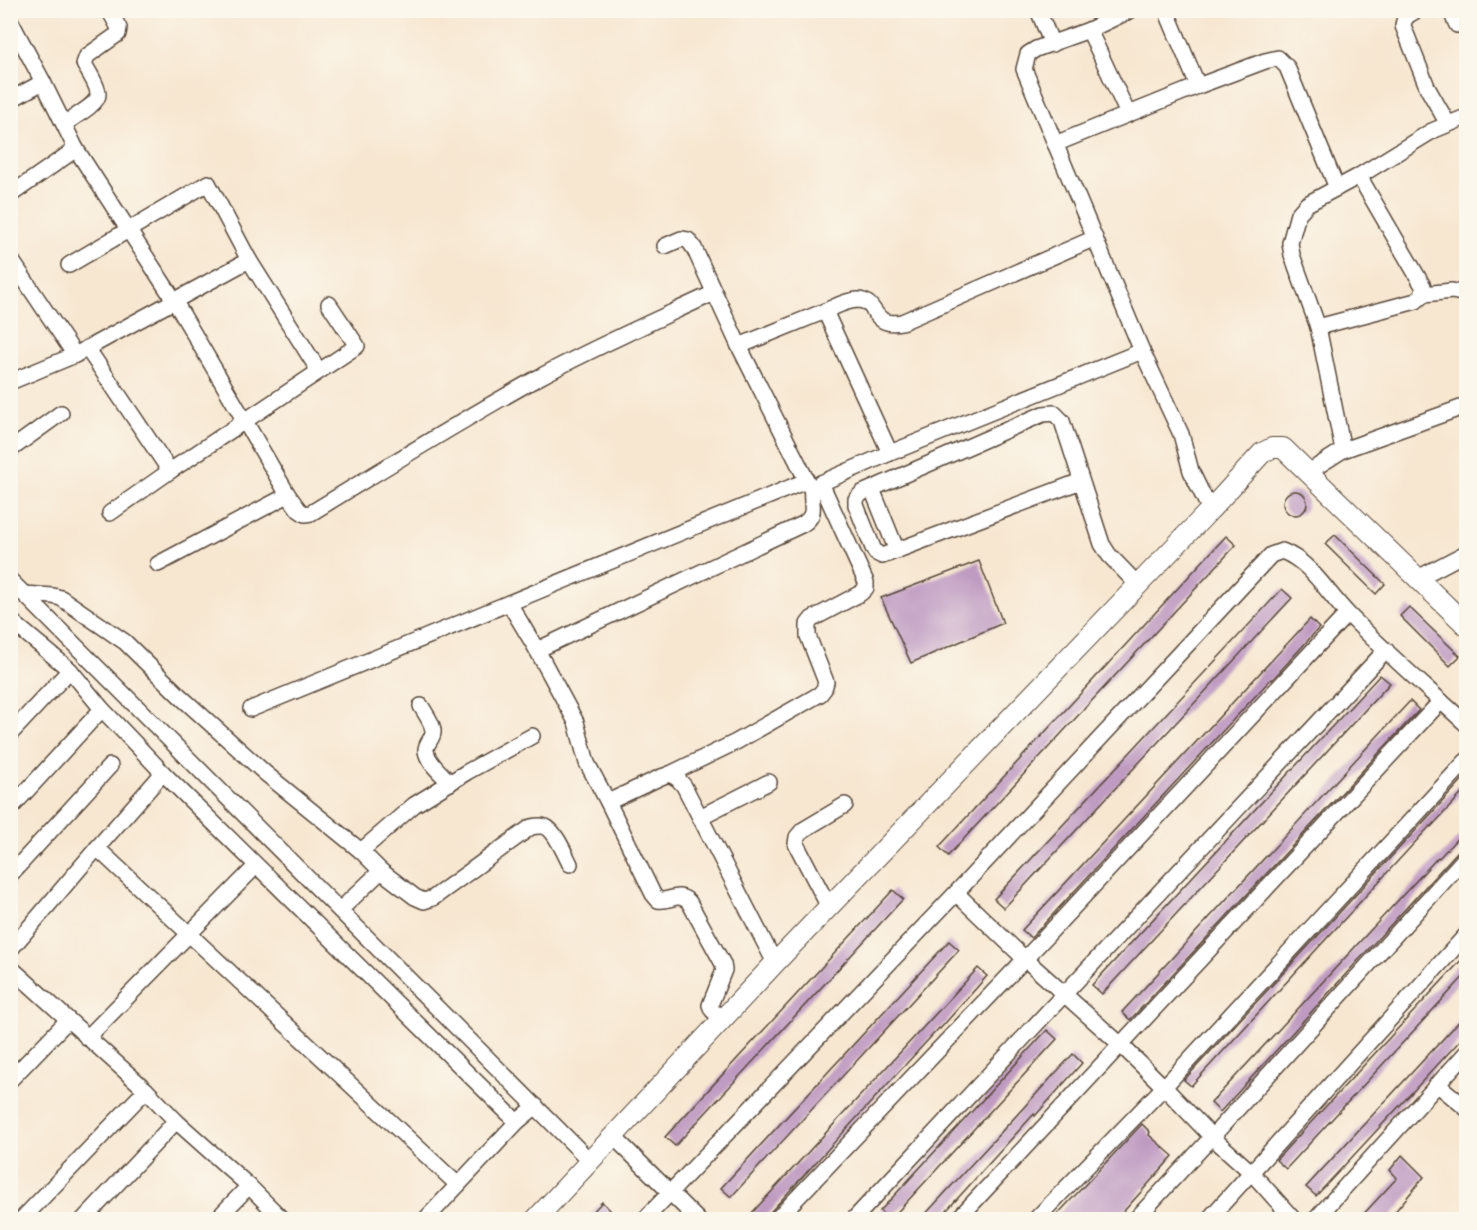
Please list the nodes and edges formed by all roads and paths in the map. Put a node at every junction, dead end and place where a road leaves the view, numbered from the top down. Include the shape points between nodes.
1 (109, 10) edge
2 (1038, 10) edge
3 (1131, 10) edge
4 (1166, 10) edge
5 (1417, 10) edge
6 (1450, 10) edge
7 (10, 20) edge
8 (1457, 25) dead end
9 (1089, 30) junction
10 (1052, 44) junction
11 (43, 82) junction
12 (1198, 86) junction
13 (10, 100) edge
14 (1128, 114) junction
15 (1467, 117) edge
16 (64, 124) junction
17 (1448, 124) junction
18 (1055, 144) junction
19 (76, 149) junction
20 (1359, 176) junction
21 (1337, 188) junction
22 (10, 195) edge
23 (128, 229) junction
24 (1095, 238) junction
25 (665, 246) dead end
26 (10, 258) edge
27 (249, 260) junction
28 (69, 265) dead end
29 (714, 293) junction
30 (1424, 294) junction
31 (1467, 294) edge
32 (174, 300) junction
33 (329, 304) dead end
34 (825, 311) junction
35 (1318, 327) junction
36 (739, 346) junction
37 (81, 351) junction
38 (1142, 351) junction
39 (319, 372) junction
40 (10, 382) edge
41 (1467, 406) edge
42 (61, 413) dead end
43 (244, 421) junction
44 (10, 450) edge
45 (1343, 450) junction
46 (890, 453) junction
47 (170, 471) junction
48 (1307, 473) junction
49 (1081, 481) junction
50 (813, 484) junction
51 (288, 495) junction
52 (1210, 510) junction
53 (110, 513) dead end
54 (1467, 554) edge
55 (158, 564) dead end
56 (1418, 578) junction
57 (10, 580) edge
58 (1138, 585) junction
59 (24, 594) junction
60 (509, 603) junction
61 (1347, 614) junction
62 (10, 620) edge
63 (1467, 625) edge
64 (537, 650) junction
65 (1386, 650) junction
66 (70, 670) junction
67 (1441, 701) junction
68 (421, 706) dead end
69 (102, 709) junction
70 (251, 709) dead end
71 (1467, 724) edge
72 (10, 734) edge
73 (532, 736) dead end
74 (1467, 760) edge
75 (110, 766) dead end
76 (163, 773) junction
77 (670, 774) junction
78 (769, 782) dead end
79 (450, 783) junction
80 (608, 802) junction
81 (845, 805) dead end
82 (10, 809) edge
83 (699, 817) junction
84 (97, 848) junction
85 (361, 851) junction
86 (1467, 857) edge
87 (570, 864) dead end
88 (256, 866) junction
89 (381, 871) junction
90 (10, 875) edge
91 (956, 893) junction
92 (829, 907) junction
93 (340, 910) junction
94 (189, 934) junction
95 (1467, 935) edge
96 (10, 950) edge
97 (1025, 959) junction
98 (775, 963) junction
99 (10, 967) edge
100 (1064, 995) junction
101 (722, 1019) junction
102 (68, 1020) junction
103 (87, 1038) junction
104 (1121, 1045) junction
105 (1467, 1053) edge
106 (10, 1080) edge
107 (1437, 1084) junction
108 (1164, 1087) junction
109 (146, 1090) junction
110 (536, 1106) junction
111 (1467, 1108) edge
112 (176, 1121) junction
113 (517, 1122) junction
114 (613, 1136) junction
115 (1212, 1137) junction
116 (590, 1161) junction
117 (1252, 1173) junction
118 (458, 1185) junction
119 (249, 1186) junction
120 (669, 1192) junction
121 (278, 1218) edge
122 (21, 1220) edge
123 (83, 1220) edge
124 (216, 1220) edge
125 (425, 1220) edge
126 (535, 1220) edge
127 (644, 1220) edge
128 (698, 1220) edge
129 (776, 1220) edge
130 (853, 1220) edge
131 (957, 1220) edge
132 (1035, 1220) edge
133 (1135, 1220) edge
134 (1208, 1220) edge
135 (1294, 1220) edge
136 (1316, 1220) edge

1 - 16 street via 119,28 118,34 87,56 84,64 99,95 96,102
2 - 10 street
3 - 9 street
4 - 12 street
5 - 17 street via 1404,20 1403,26 1428,89
6 - 8 street
7 - 11 street
9 - 10 street
9 - 14 street
10 - 18 street via 1028,54 1024,69
11 - 13 street
11 - 16 street
12 - 14 street
12 - 21 street via 1278,58 1287,68
14 - 18 street
15 - 17 street
16 - 19 street
17 - 20 street
18 - 24 street
19 - 22 street
19 - 23 street
20 - 21 street
20 - 30 street
21 - 35 street via 1307,204 1298,214 1290,243
23 - 27 street via 208,183
23 - 28 street
23 - 32 street
24 - 34 street via 903,322 890,324 881,320 867,302 858,300
24 - 38 street
25 - 29 street via 688,240
26 - 37 street
27 - 32 street
27 - 39 street
29 - 36 street
29 - 51 street via 536,378 311,513 299,510
30 - 31 street
30 - 35 street via 1416,302
32 - 37 street
32 - 43 street
33 - 39 street via 357,346
34 - 36 street
34 - 46 street
35 - 45 street
36 - 50 street
37 - 40 street
37 - 47 street
38 - 46 street
38 - 52 street via 1181,434 1191,471
39 - 43 street
41 - 45 street
42 - 44 street
43 - 47 street
43 - 51 street
45 - 48 street
46 - 50 street
47 - 53 street
48 - 52 street via 1283,448 1272,447
48 - 56 street
49 - 49 street via 882,556 873,548 856,504 862,493 1043,414 1054,413 1062,421
49 - 58 street via 1101,544
50 - 60 street
50 - 64 street via 813,510 803,524
50 - 77 street via 866,582 861,593 808,624 808,636 826,682 824,689 736,742
51 - 55 street
52 - 58 street
54 - 56 street
56 - 63 street
57 - 59 street
58 - 92 street
59 - 85 street via 61,598 124,642 265,773
59 - 93 street
60 - 64 street
60 - 70 street
61 - 65 street
61 - 91 street via 1304,564 1282,551 1271,555
61 - 97 street
62 - 66 street
64 - 80 street via 576,722 587,763
65 - 67 street
65 - 100 street
66 - 69 street
66 - 72 street
67 - 71 street
67 - 104 street
68 - 79 street via 433,733 426,753
69 - 76 street
69 - 82 street
73 - 79 street
74 - 108 street
75 - 90 street
76 - 84 street
76 - 88 street
77 - 80 street
77 - 83 street via 684,786
78 - 83 street
79 - 85 street via 402,815
80 - 101 street via 653,894 658,900 679,896 689,902 723,964 710,1005
81 - 92 street via 797,837 796,844
83 - 98 street
84 - 94 street
84 - 96 street
85 - 89 street
86 - 115 street
87 - 89 street via 554,834 548,827 539,826 531,827 424,901
88 - 94 street
88 - 113 street
89 - 93 street
91 - 97 street
91 - 120 street
92 - 98 street
93 - 110 street
94 - 103 street
94 - 118 street
95 - 117 street
97 - 100 street
97 - 129 street
98 - 101 street
99 - 102 street
100 - 104 street
100 - 130 street
101 - 114 street
102 - 103 street
102 - 106 street
103 - 109 street
104 - 108 street
104 - 131 street
105 - 107 street
107 - 111 street
107 - 136 street
108 - 115 street
108 - 132 street
109 - 112 street
109 - 122 street
110 - 113 street
110 - 116 street
112 - 119 street
112 - 123 street
113 - 118 street
114 - 116 street
114 - 120 street
115 - 117 street
115 - 133 street
116 - 126 street
117 - 134 street
117 - 135 street
118 - 125 street
119 - 121 street
119 - 124 street
120 - 127 street
120 - 128 street

